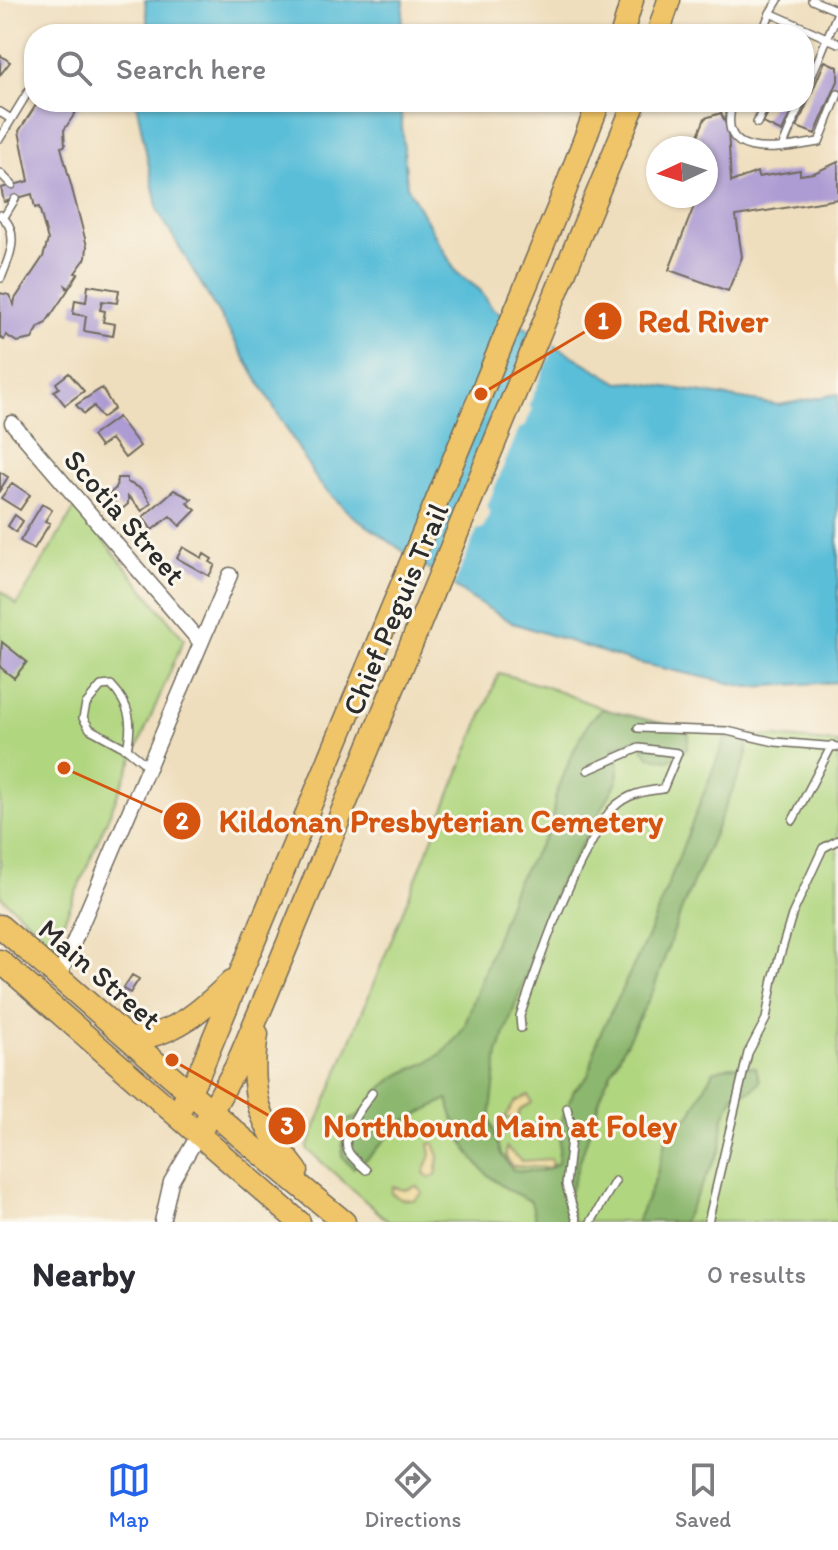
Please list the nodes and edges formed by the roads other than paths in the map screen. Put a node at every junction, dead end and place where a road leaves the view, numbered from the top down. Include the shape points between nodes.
1 (632, 0) edge
2 (669, 0) edge
3 (778, 0) edge
4 (812, 0) edge
5 (838, 12) edge
6 (770, 13) junction
7 (625, 24) edge
8 (661, 24) edge
9 (766, 24) edge
10 (795, 24) edge
11 (814, 32) edge
12 (827, 38) junction
13 (838, 43) edge
14 (814, 70) edge
15 (838, 94) edge
16 (24, 98) edge
17 (0, 112) edge
18 (595, 112) edge
19 (631, 112) edge
20 (732, 112) edge
21 (762, 112) edge
22 (797, 112) edge
23 (11, 119) junction
24 (757, 123) dead end
25 (0, 138) edge
26 (782, 148) junction
27 (0, 173) edge
28 (12, 185) dead end
29 (15, 199) dead end
30 (2, 216) edge
31 (1, 278) edge
32 (12, 423) dead end
33 (230, 575) dead end
34 (201, 643) junction
35 (638, 728) dead end
36 (835, 746) edge
37 (127, 749) junction
38 (149, 767) junction
39 (588, 770) dead end
40 (793, 820) dead end
41 (838, 840) edge
42 (0, 926) edge
43 (0, 961) edge
44 (239, 974) junction
45 (59, 977) junction
46 (264, 1001) junction
47 (521, 1028) dead end
48 (130, 1039) junction
49 (189, 1091) junction
50 (372, 1093) dead end
51 (567, 1108) dead end
52 (211, 1111) junction
53 (177, 1115) junction
54 (199, 1134) junction
55 (366, 1170) dead end
56 (615, 1181) dead end
57 (318, 1199) junction
58 (162, 1222) edge
59 (299, 1222) edge
60 (344, 1222) edge
61 (577, 1222) edge
62 (591, 1222) edge
63 (708, 1222) edge

1 - 7 main road
2 - 8 main road
3 - 6 lane
4 - 5 lane
5 - 12 lane
6 - 9 lane
6 - 10 lane
11 - 12 lane
12 - 13 lane
12 - 14 lane
15 - 26 lane via 819,142
16 - 23 lane
17 - 23 lane
18 - 44 main road, Chief Peguis Trail
19 - 46 main road, Chief Peguis Trail
20 - 26 lane via 738,140 750,149
21 - 24 lane
22 - 26 lane
23 - 25 lane
27 - 28 lane
29 - 30 lane
30 - 31 lane via 12,246
32 - 34 street, Scotia Street
33 - 34 street
34 - 38 street
35 - 36 lane via 727,731 775,742
36 - 40 lane
37 - 37 lane via 128,702 111,685 101,686 86,704 83,718 90,729
37 - 38 lane
38 - 45 street
39 - 47 lane via 639,748 678,753 663,789 620,802 587,849 542,944
41 - 63 lane via 823,848 792,915 766,1019 748,1053
42 - 45 main road, Main Street
43 - 53 main road, Main Street
44 - 48 main road via 189,1019 154,1036
44 - 49 main road, Chief Peguis Trail
45 - 48 main road, Main Street
46 - 52 main road, Chief Peguis Trail
46 - 57 main road via 254,1053 259,1108 278,1148
48 - 49 main road, Main Street
49 - 52 main road, Main Street
49 - 53 main road, Chief Peguis Trail
50 - 55 lane via 346,1141 348,1151
51 - 61 lane via 572,1128 566,1185
52 - 54 main road, Chief Peguis Trail
52 - 57 main road, Main Street
53 - 54 main road, Main Street
54 - 58 street via 171,1182
54 - 59 main road, Main Street
56 - 62 lane
57 - 60 main road, Main Street

